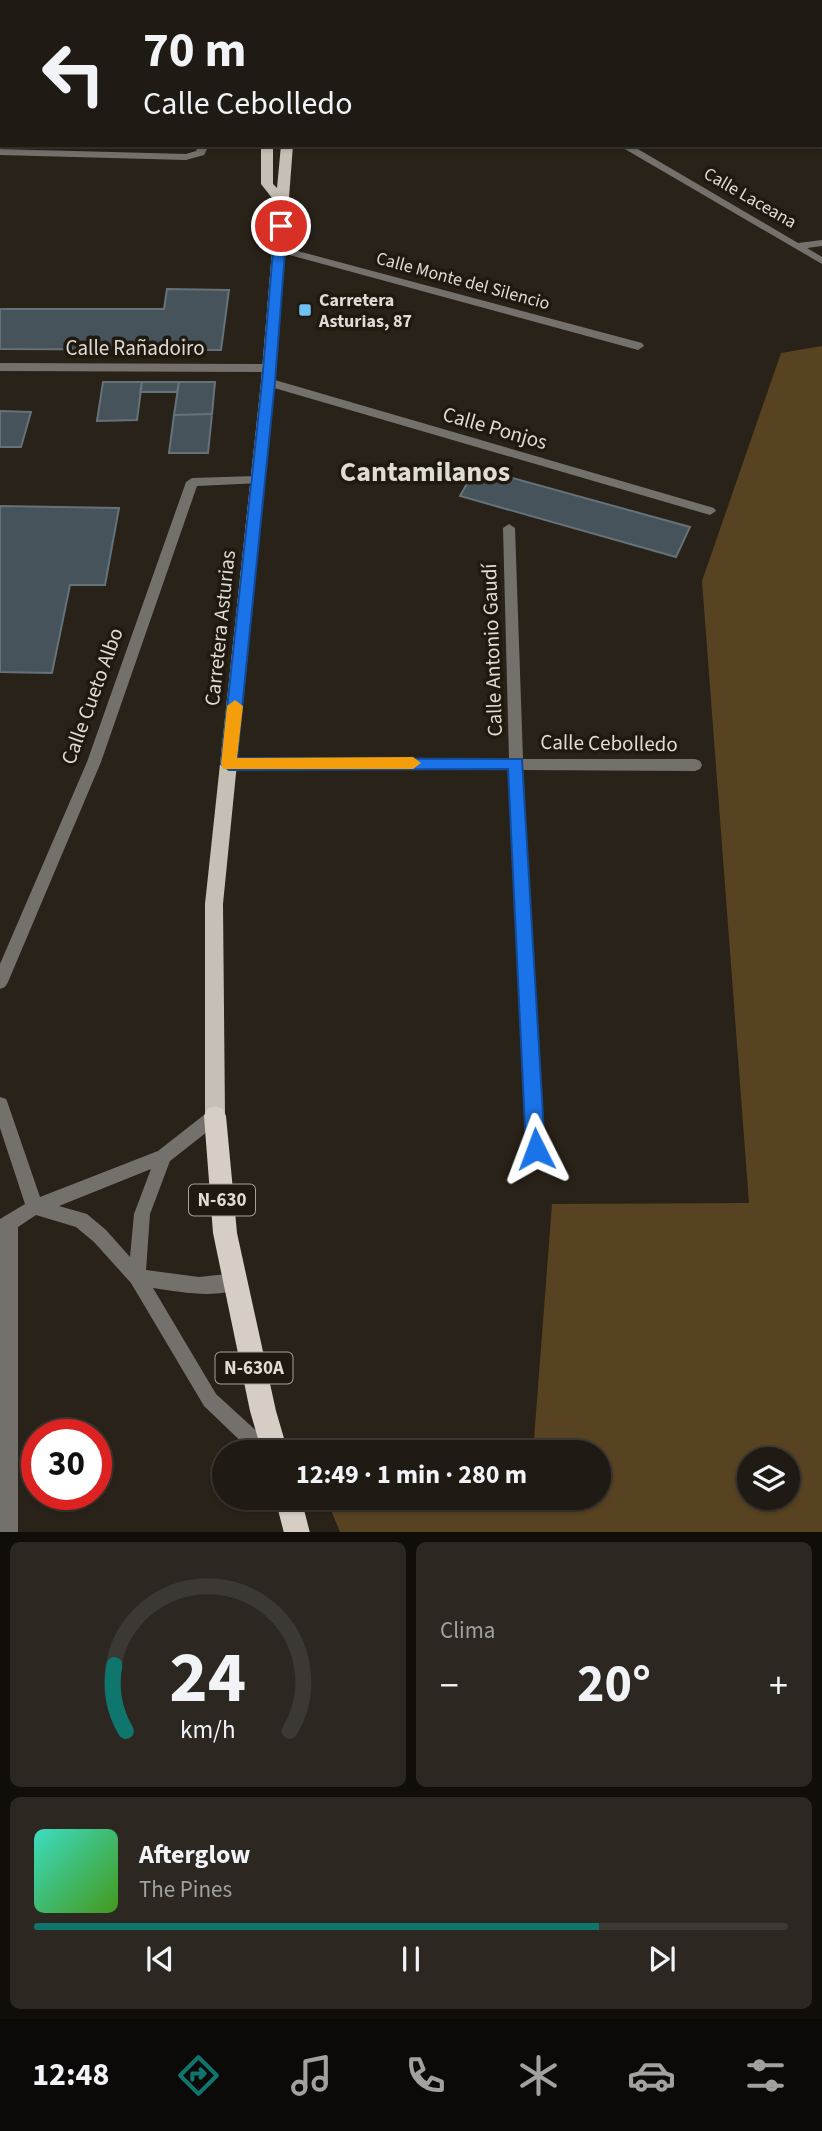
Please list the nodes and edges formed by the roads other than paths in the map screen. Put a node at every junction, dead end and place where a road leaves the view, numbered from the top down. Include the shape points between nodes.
1 (163, 147) edge
2 (203, 147) edge
3 (267, 147) edge
4 (287, 147) edge
5 (626, 147) edge
6 (0, 152) edge
7 (157, 156) junction
8 (283, 204) junction
9 (822, 243) edge
10 (797, 246) junction
11 (279, 249) junction
12 (822, 261) edge
13 (638, 346) dead end
14 (0, 367) edge
15 (269, 375) junction
16 (258, 480) junction
17 (710, 511) dead end
18 (509, 528) dead end
19 (516, 763) junction
20 (229, 764) junction
21 (695, 765) dead end
22 (0, 982) edge
23 (0, 1104) edge
24 (215, 1116) junction
25 (536, 1149) dead end
26 (164, 1156) junction
27 (35, 1206) junction
28 (4, 1226) edge
29 (137, 1277) junction
30 (236, 1282) junction
31 (252, 1440) edge
32 (271, 1440) edge
33 (291, 1510) edge
34 (8, 1532) edge
35 (297, 1532) edge

1 - 7 street
2 - 7 street via 195,156
3 - 8 main road via 267,184
4 - 8 main road, Carretera Asturias
5 - 10 street, Calle Laceana
6 - 7 street
8 - 11 main road, Carretera Asturias
9 - 10 street
10 - 12 street, Calle Laceana
11 - 13 street, Calle Monte del Silencio
11 - 15 main road, Carretera Asturias
14 - 15 street, Calle Rañadoiro
15 - 16 main road, Carretera Asturias
15 - 17 street, Calle Ponjos
16 - 20 main road, Carretera Asturias
16 - 22 street, Calle Cueto Albo via 192,482 94,762
18 - 19 street, Calle Antonio Gaudí
19 - 20 street, Calle Cebolledo
19 - 21 street, Calle Cebolledo
19 - 25 street, Calle Antonio Gaudí
20 - 24 main road, Carretera Asturias via 214,904
23 - 27 street
24 - 26 street
24 - 30 highway, N-630 via 225,1233
26 - 27 street
26 - 29 street via 142,1213
27 - 28 street
27 - 29 street via 81,1220
28 - 34 street
29 - 30 street via 199,1286
29 - 31 street via 209,1400
30 - 32 highway, N-630A
33 - 35 highway

